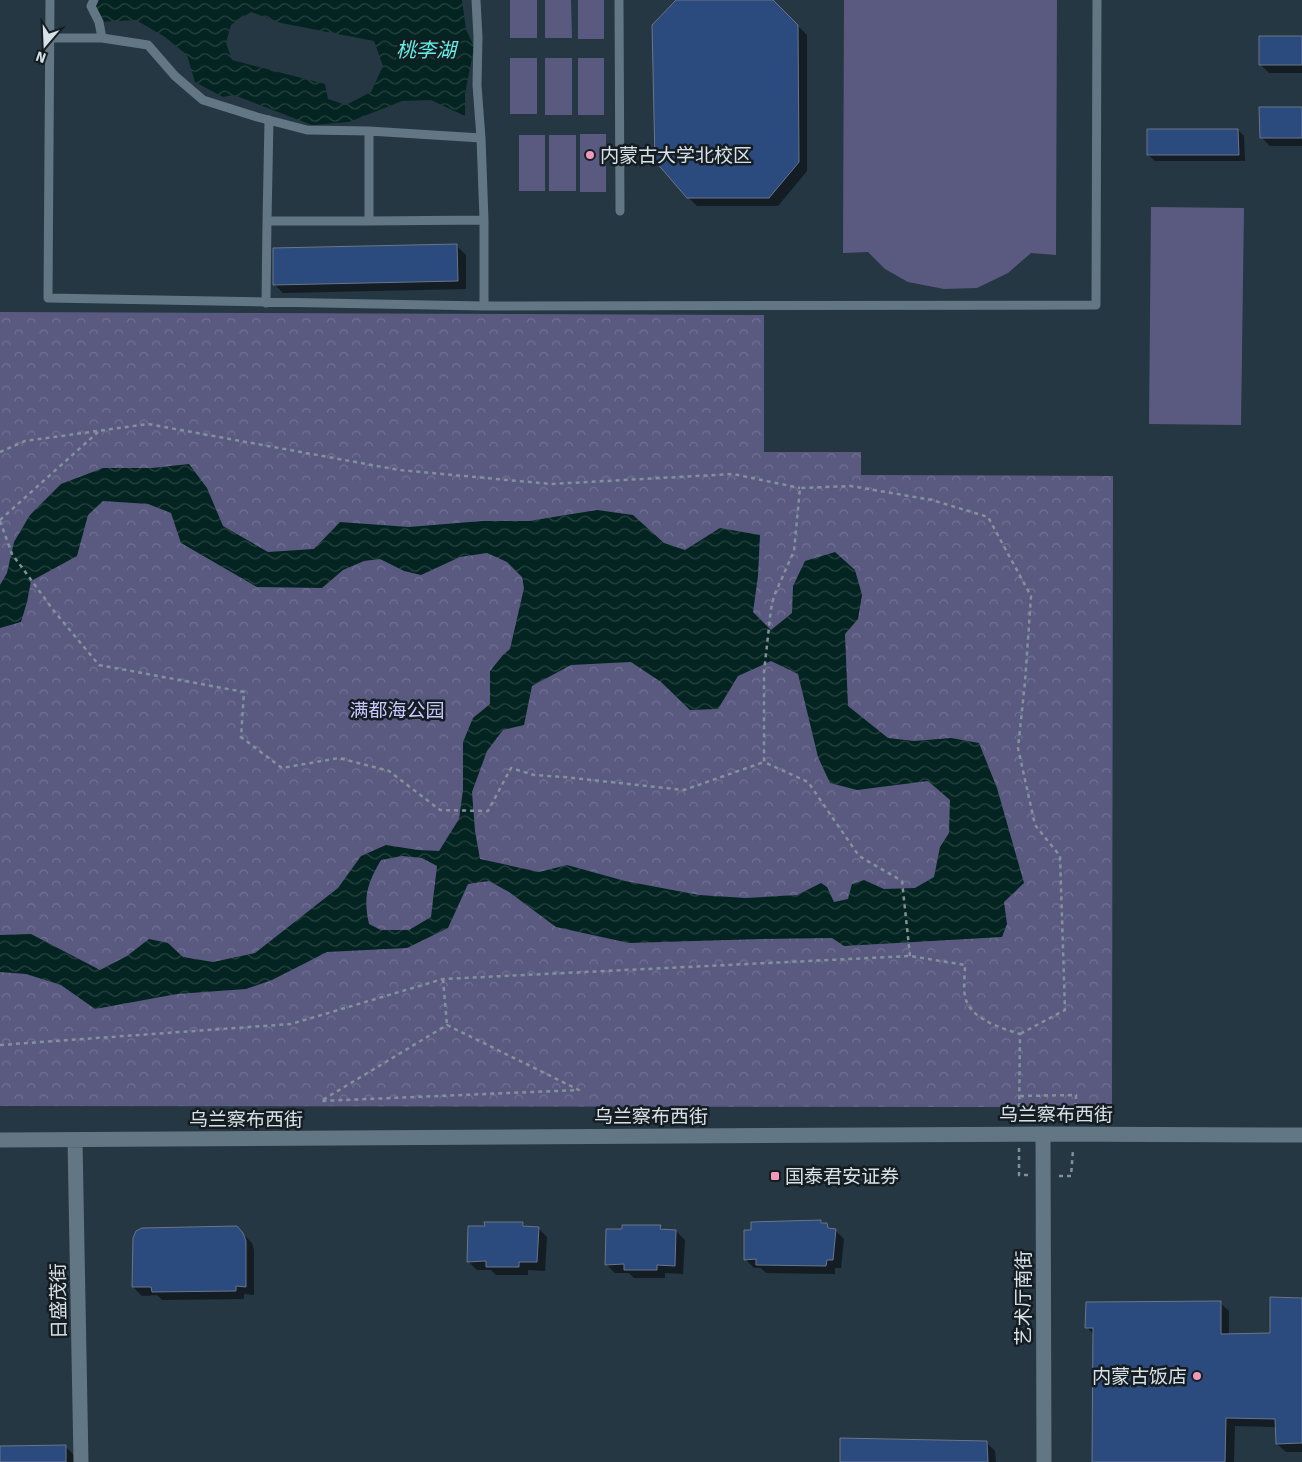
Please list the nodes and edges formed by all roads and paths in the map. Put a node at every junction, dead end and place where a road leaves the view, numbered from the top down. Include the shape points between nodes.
1 (50, 0) edge
2 (94, 0) edge
3 (476, 0) edge
4 (619, 0) edge
5 (1097, 0) edge
6 (50, 38) junction
7 (102, 38) junction
8 (269, 120) junction
9 (369, 131) junction
10 (481, 138) junction
11 (620, 212) dead end
12 (369, 220) junction
13 (484, 220) junction
14 (267, 221) junction
15 (266, 302) junction
16 (484, 306) junction
17 (99, 431) junction
18 (0, 452) edge
19 (800, 488) junction
20 (0, 520) edge
21 (764, 762) junction
22 (910, 956) junction
23 (443, 980) junction
24 (447, 1025) junction
25 (1020, 1034) junction
26 (0, 1046) edge
27 (1020, 1096) dead end
28 (1043, 1134) junction
29 (1302, 1135) edge
30 (0, 1140) edge
31 (75, 1140) junction
32 (81, 1462) edge
33 (1044, 1462) edge

1 - 6 lane
2 - 7 lane via 91,6
3 - 10 lane
4 - 11 lane
5 - 16 lane via 1096,305
6 - 7 lane
6 - 15 lane via 48,298
7 - 8 lane via 148,45 175,76 203,100
8 - 9 lane via 307,130
8 - 14 lane
9 - 10 lane
9 - 12 lane
10 - 13 lane
12 - 13 lane
12 - 14 lane
13 - 16 lane
14 - 15 lane
15 - 16 lane
17 - 18 path via 25,441
17 - 19 path via 148,424 399,470 551,484 733,474
17 - 20 path
19 - 21 path via 794,551 771,609 764,672
19 - 25 path via 851,486 932,500 988,517 1031,596 1018,748 1035,824 1060,856 1065,1010
20 - 21 path via 12,554 99,665 244,692 241,737 282,768 339,758 389,771 440,810 488,811 511,768 534,775 684,790
21 - 22 path via 808,782 859,856 902,882
22 - 23 path
22 - 25 path via 965,965 965,998 974,1014 997,1027
23 - 24 path
23 - 26 path via 291,1024
24 - 24 path via 579,1090 321,1101 388,1060
25 - 27 path
28 - 29 street, 乌兰察布西街
28 - 31 street, 乌兰察布西街
28 - 33 street, 艺术厅南街
30 - 31 street, 乌兰察布西街
31 - 32 street, 日盛茂街

